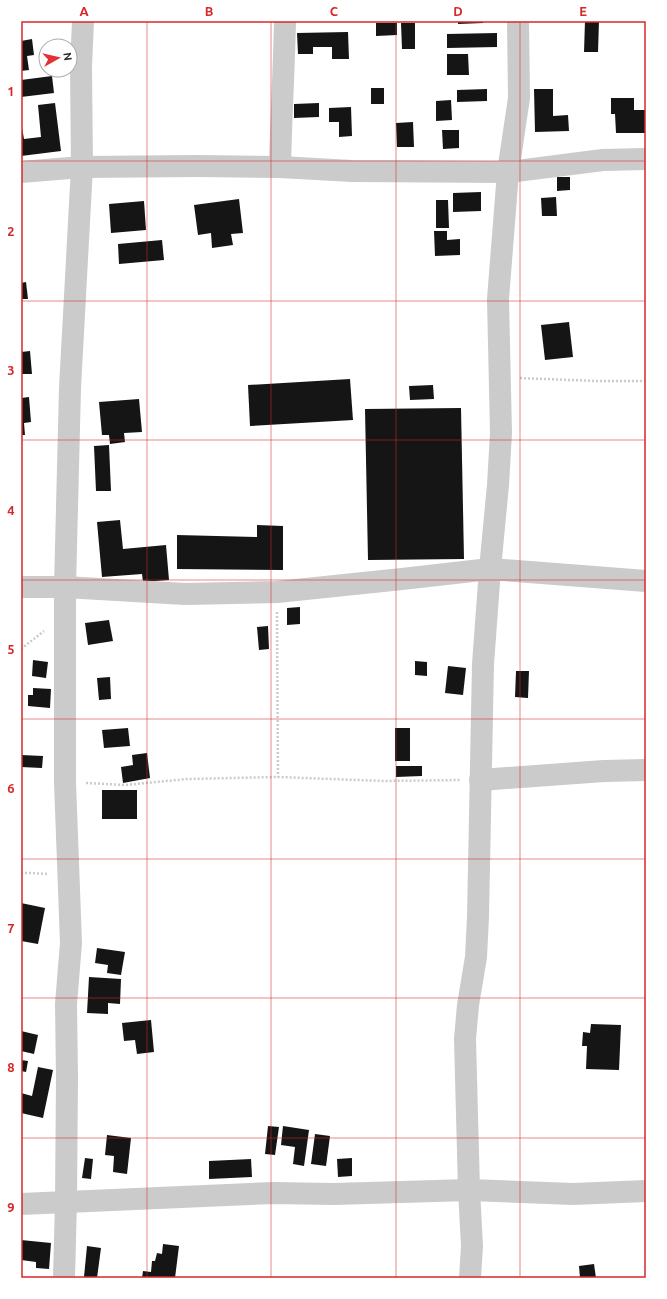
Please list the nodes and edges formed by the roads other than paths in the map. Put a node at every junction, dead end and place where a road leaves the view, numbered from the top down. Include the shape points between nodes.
1 (83, 21) edge
2 (285, 21) edge
3 (518, 21) edge
4 (646, 159) edge
5 (82, 167) junction
6 (280, 167) junction
7 (21, 172) edge
8 (508, 172) junction
9 (490, 569) junction
10 (646, 581) edge
11 (21, 587) edge
12 (65, 587) junction
13 (646, 770) edge
14 (480, 780) junction
15 (469, 1190) junction
16 (646, 1191) edge
17 (66, 1202) junction
18 (21, 1204) edge
19 (64, 1278) edge
20 (470, 1278) edge

1 - 5 street
2 - 6 street
3 - 8 street via 519,98
4 - 8 street via 603,160
5 - 6 street
5 - 7 street
5 - 12 street via 70,388
6 - 8 street via 359,171
8 - 9 street via 498,299 501,433
9 - 10 street
9 - 12 street via 277,592 185,594
9 - 14 street via 483,664
11 - 12 street
12 - 17 street via 65,782 71,943 66,1004
13 - 14 street
14 - 15 street via 476,957 465,1039
15 - 16 street via 573,1194
15 - 17 street via 273,1193
15 - 20 street via 472,1246
17 - 18 street
17 - 19 street

